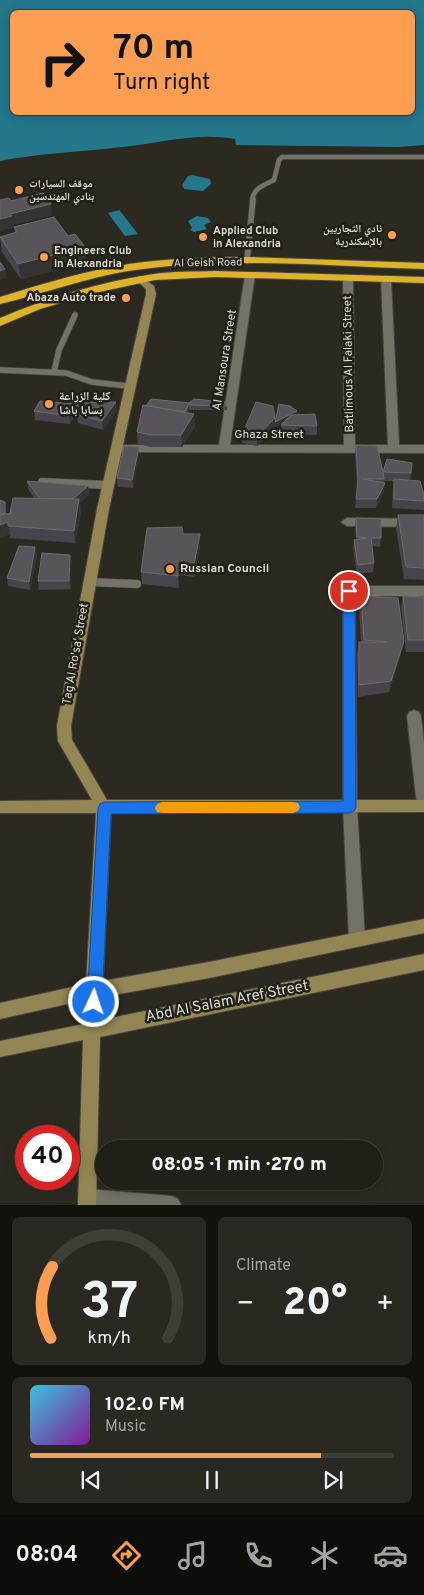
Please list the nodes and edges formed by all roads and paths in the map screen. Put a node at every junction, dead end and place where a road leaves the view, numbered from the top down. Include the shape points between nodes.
1 (424, 157) edge
2 (247, 261) junction
3 (424, 266) edge
4 (250, 275) junction
5 (348, 278) junction
6 (140, 279) junction
7 (386, 279) junction
8 (424, 280) edge
9 (0, 301) edge
10 (75, 315) dead end
11 (0, 322) edge
12 (0, 370) edge
13 (54, 372) junction
14 (128, 386) junction
15 (115, 449) junction
16 (224, 449) junction
17 (350, 449) junction
18 (394, 449) junction
19 (424, 449) edge
20 (35, 482) edge
21 (107, 485) junction
22 (347, 522) dead end
23 (424, 523) edge
24 (88, 582) junction
25 (138, 584) dead end
26 (424, 591) edge
27 (414, 716) dead end
28 (424, 806) edge
29 (0, 807) edge
30 (350, 807) junction
31 (104, 808) junction
32 (424, 926) edge
33 (356, 939) junction
34 (424, 962) edge
35 (95, 990) junction
36 (0, 1011) edge
37 (92, 1030) junction
38 (0, 1049) edge
39 (88, 1201) edge
40 (172, 1205) edge

1 - 2 lane via 282,157 274,180 253,194
2 - 3 highway, Al Geish Road
2 - 9 highway, Al Geish Road via 173,262 121,268 70,279
4 - 5 highway, Al Geish Road
4 - 6 highway, Al Geish Road via 189,274
4 - 16 street, Al Mansoura Street
5 - 7 highway, Al Geish Road
5 - 17 street, Batlimous Al Falaki Street
6 - 11 highway, Al Geish Road via 62,298
6 - 14 street, Tag Al Ro'sa' Street via 151,288 151,294
7 - 8 highway, Al Geish Road
7 - 18 street
10 - 13 lane via 59,350
12 - 13 lane
13 - 14 lane via 92,382
14 - 15 street, Tag Al Ro'sa' Street
15 - 16 street, Ghaza Street
15 - 21 street, Tag Al Ro'sa' Street
16 - 17 street, Ghaza Street
17 - 18 street, Ghaza Street
18 - 19 street, Ghaza Street
20 - 21 lane
21 - 24 street, Tag Al Ro'sa' Street
22 - 23 street
24 - 25 lane
24 - 31 street, Tag Al Ro'sa' Street via 64,726 65,741
26 - 30 street via 349,591
27 - 28 street
28 - 30 street
29 - 31 street
30 - 31 street
30 - 33 street
31 - 35 street
32 - 33 street
33 - 35 street
34 - 37 street, Abd Al Salam Aref Street
35 - 36 street
35 - 37 street
37 - 38 street, Abd Al Salam Aref Street
37 - 39 street
39 - 40 street

